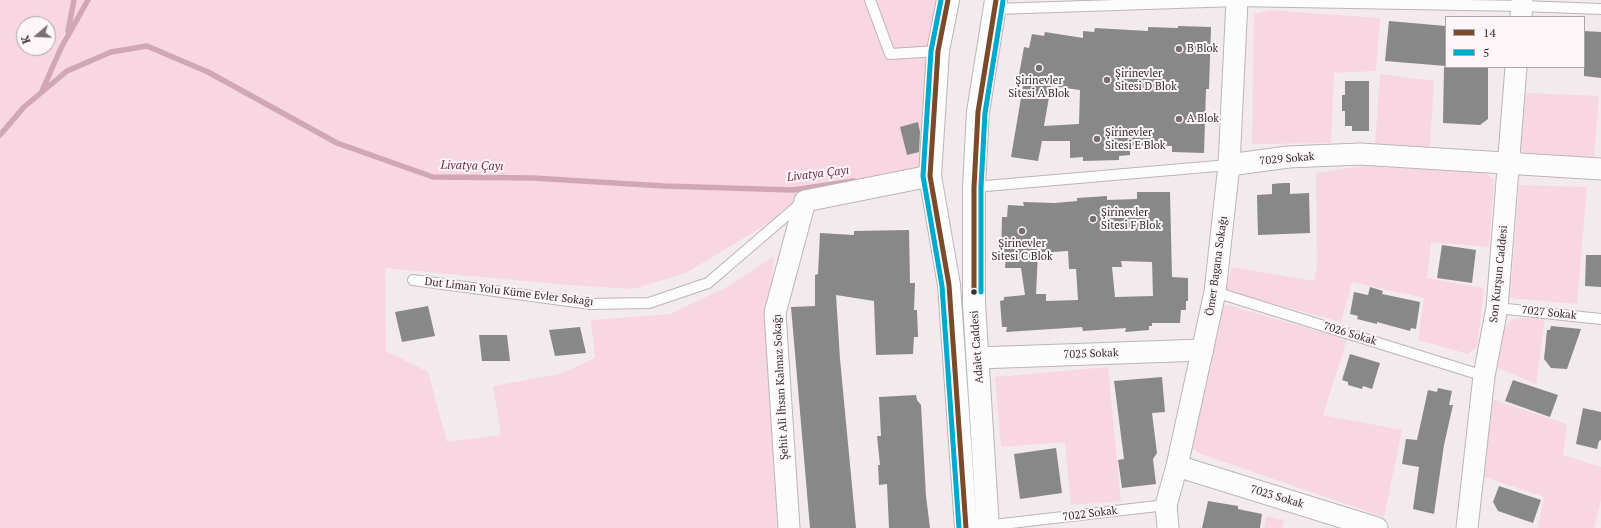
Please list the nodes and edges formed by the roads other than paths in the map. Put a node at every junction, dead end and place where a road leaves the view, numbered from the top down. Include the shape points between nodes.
1 (870, 0) edge
2 (948, 0) edge
3 (1237, 0) edge
4 (996, 4) edge
5 (1522, 8) edge
6 (1601, 9) edge
7 (938, 51) junction
8 (1516, 68) edge
9 (1508, 164) junction
10 (1229, 165) junction
11 (1601, 169) edge
12 (930, 176) junction
13 (974, 187) junction
14 (805, 201) junction
15 (412, 280) dead end
16 (1215, 292) junction
17 (1497, 308) junction
18 (1601, 319) edge
19 (1203, 350) junction
20 (978, 358) junction
21 (1484, 376) junction
22 (1177, 466) junction
23 (1166, 505) junction
24 (988, 527) edge
25 (789, 528) edge
26 (966, 528) edge
27 (1168, 528) edge
28 (1377, 528) edge
29 (1468, 528) edge

1 - 7 lane via 890,54
2 - 7 street
3 - 4 lane
3 - 5 lane
3 - 10 street, Ömer Bagana Sokağı
4 - 13 street, Adalet Caddesi via 978,112
5 - 6 lane
7 - 12 street
8 - 9 street, Son Kurşun Caddesi
9 - 10 street, 7029 Sokak via 1360,154 1288,157
9 - 11 street, 7029 Sokak
9 - 17 street, Son Kurşun Caddesi
10 - 13 lane, 7029 Sokak
10 - 16 street, Ömer Bagana Sokağı
12 - 14 street, Dut Liman Yolu Küme Evler Sokağı
12 - 26 street via 949,285
13 - 20 street, Adalet Caddesi via 974,303
14 - 15 lane, Dut Liman Yolu Küme Evler Sokağı via 708,283 649,303 591,304
14 - 25 street, Şehit Ali İhsan Kalmaz Sokağı via 776,314
16 - 19 street, Ömer Bagana Sokağı
16 - 21 lane, 7026 Sokak
17 - 18 lane, 7027 Sokak
17 - 21 street, Son Kurşun Caddesi
19 - 20 street, 7025 Sokak
19 - 22 street, Ömer Bagana Sokağı
20 - 24 street, Adalet Caddesi
21 - 29 street, Son Kurşun Caddesi
22 - 23 street, Ömer Bagana Sokağı
22 - 28 street, 7023 Sokak
23 - 24 lane, 7022 Sokak
23 - 27 street, Ömer Bagana Sokağı
24 - 26 lane, 7022 Sokak

